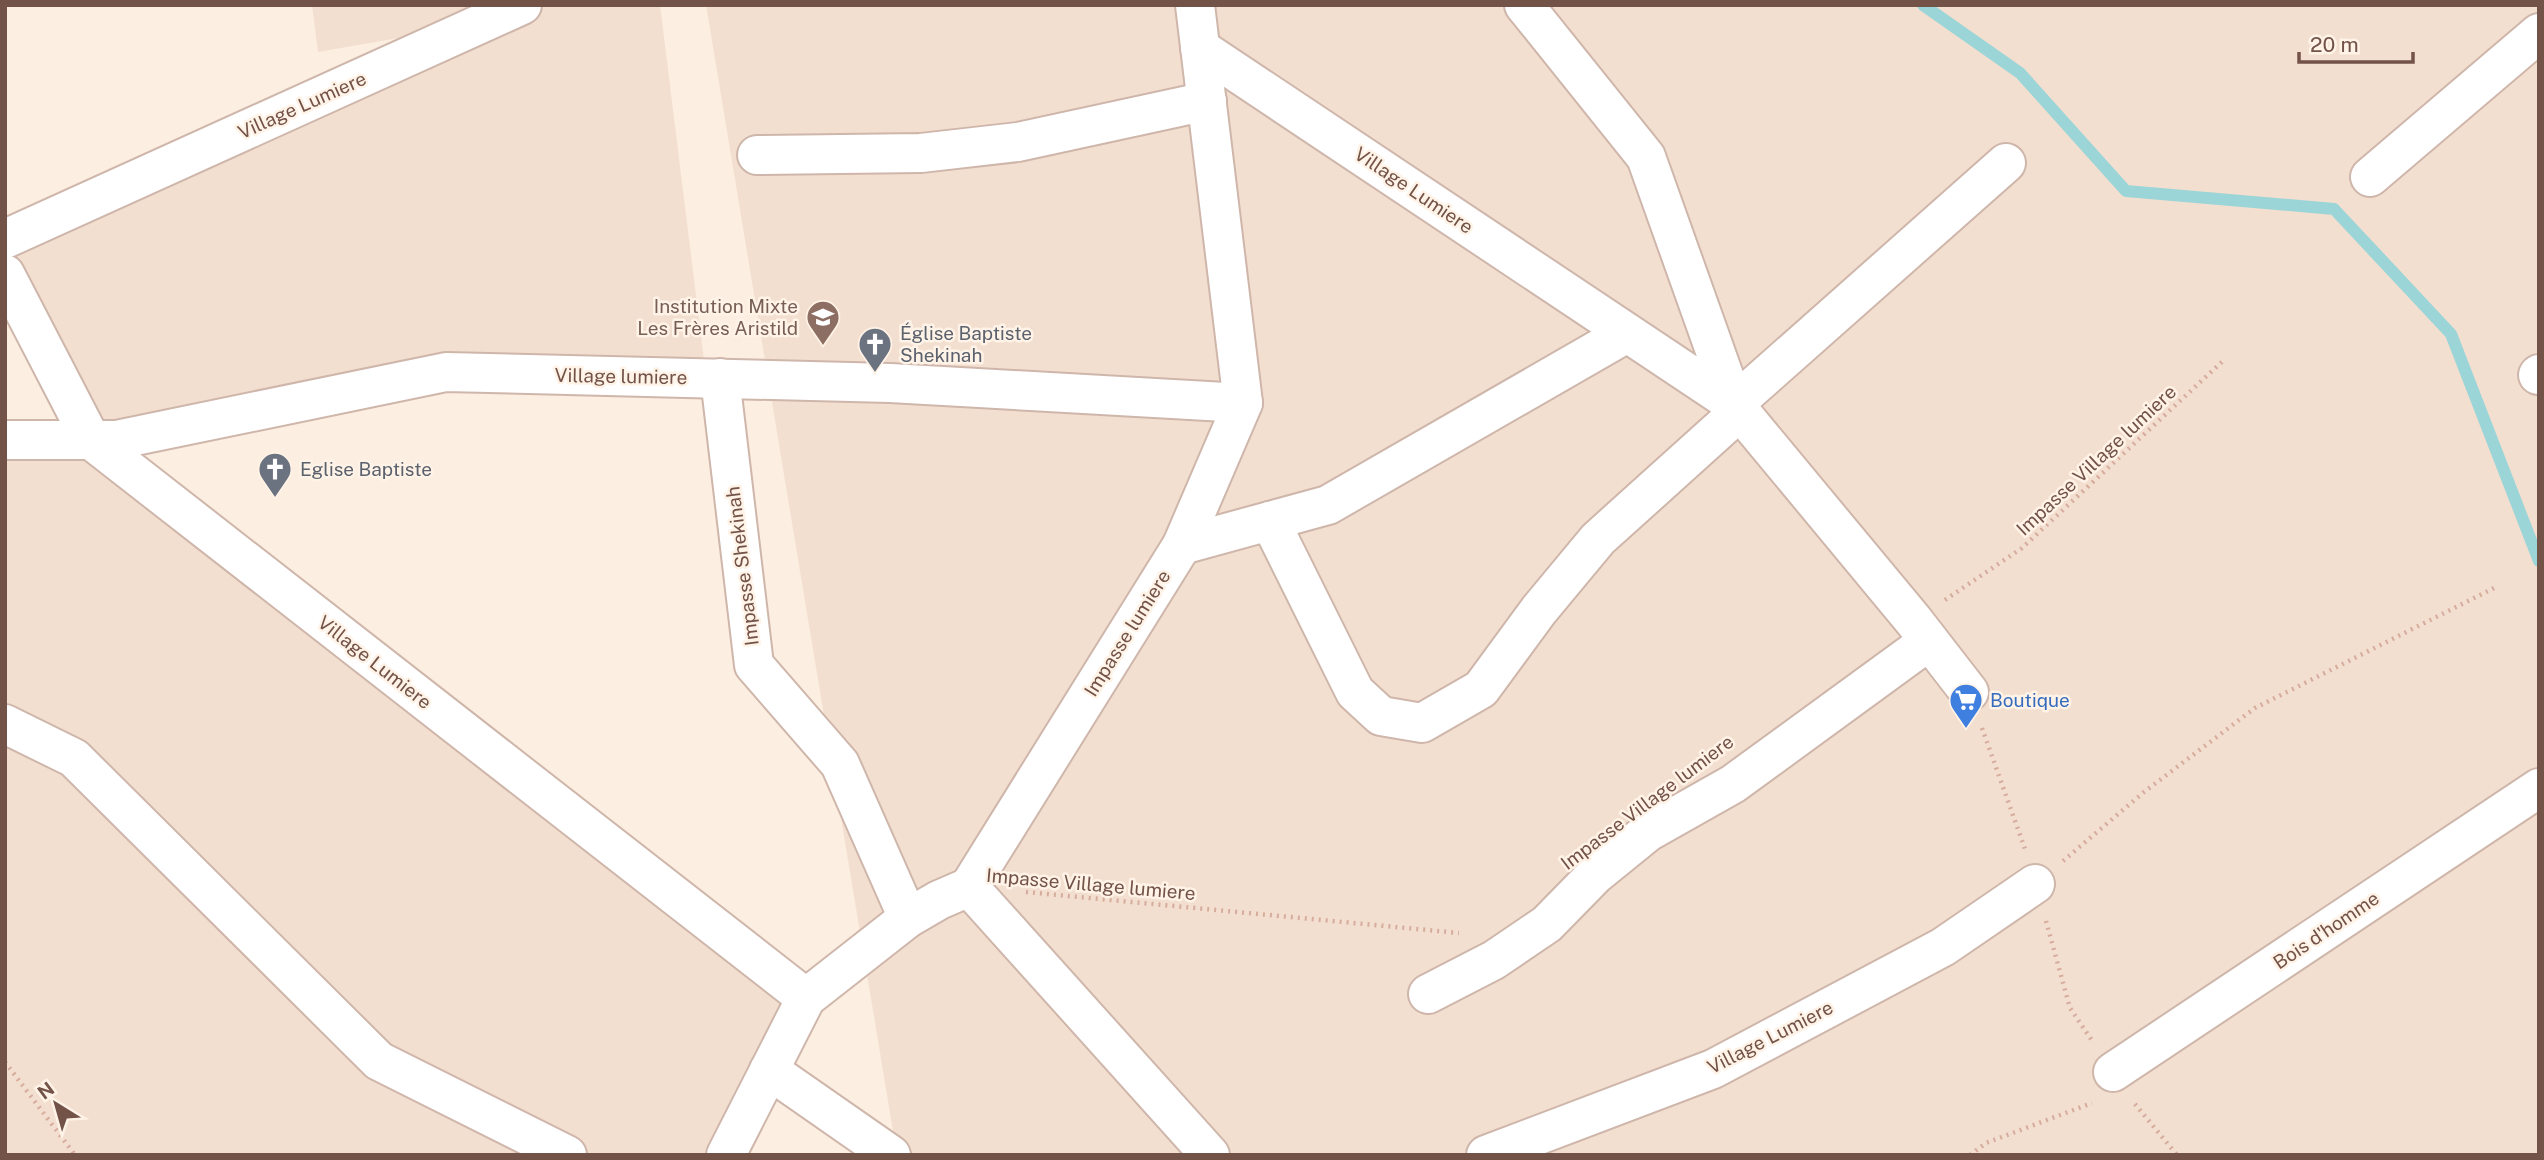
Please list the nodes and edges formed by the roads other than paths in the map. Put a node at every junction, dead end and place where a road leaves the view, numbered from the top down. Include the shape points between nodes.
1 (522, 5) edge
2 (1195, 5) edge
3 (1524, 5) edge
4 (2539, 33) edge
5 (1200, 48) junction
6 (1207, 101) junction
7 (757, 155) dead end
8 (2006, 163) dead end
9 (2371, 177) dead end
10 (5, 239) edge
11 (5, 274) edge
12 (1628, 333) junction
13 (720, 378) junction
14 (1243, 403) junction
15 (1737, 407) junction
16 (5, 440) edge
17 (91, 440) junction
18 (1270, 521) junction
19 (1182, 545) junction
20 (1922, 631) junction
21 (1969, 692) road end
22 (5, 724) edge
23 (2539, 788) edge
24 (2035, 884) road end
25 (969, 887) junction
26 (908, 918) junction
27 (1428, 994) dead end
28 (806, 998) junction
29 (769, 1070) junction
30 (2119, 1081) road end
31 (567, 1155) edge
32 (726, 1155) edge
33 (891, 1155) edge
34 (1210, 1155) edge
35 (1486, 1155) edge

1 - 10 street, Village Lumiere
2 - 5 street
3 - 15 street, Village Lumiere via 1646,157
4 - 9 street
5 - 6 street
5 - 12 street, Village Lumiere
6 - 7 street via 1018,142 921,153
6 - 14 street
8 - 15 street
11 - 17 street, Village Lumiere
12 - 15 street, Village Lumiere
12 - 18 street via 1328,505
13 - 14 street, Village lumiere
13 - 17 street, Village lumiere via 446,372 116,440
13 - 26 street, Impasse Shekinah via 754,665 840,764
14 - 19 street, Impasse lumiere
15 - 18 street via 1598,539 1481,689 1422,723 1381,716 1355,692
15 - 20 street, Village Lumiere
16 - 17 street, Village lumiere
17 - 28 street, Village Lumiere
18 - 19 street
19 - 25 street, Impasse lumiere
20 - 21 street, Village Lumiere
20 - 27 street via 1733,784 1648,832 1547,924 1494,960
22 - 31 street via 74,758 379,1061
23 - 30 street, Bois d'homme
24 - 35 street, Village Lumiere via 1943,947 1713,1069
25 - 26 street
25 - 34 street
26 - 28 street
28 - 29 street
29 - 32 street
29 - 33 street

